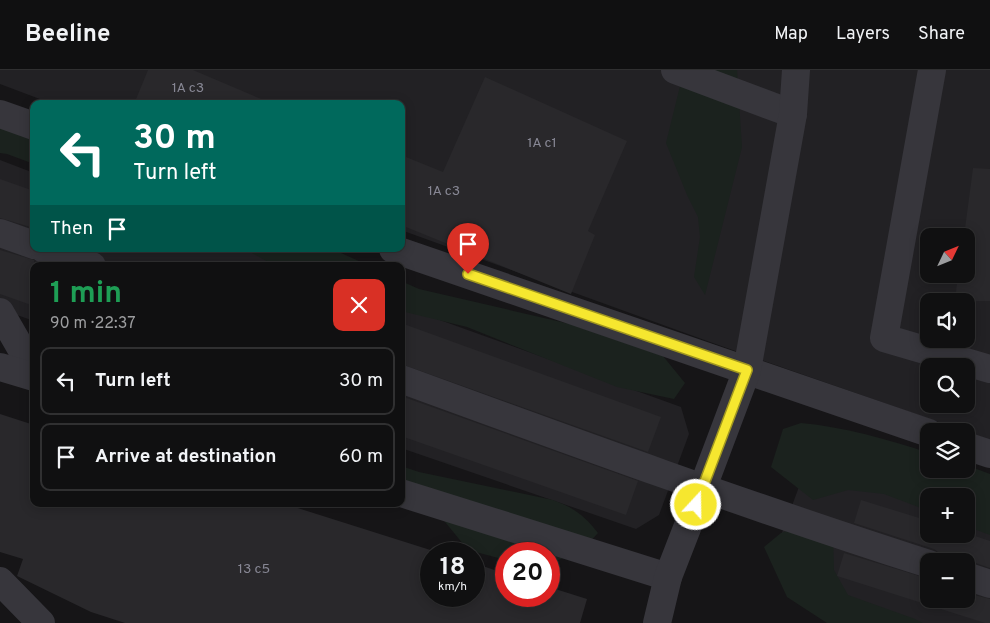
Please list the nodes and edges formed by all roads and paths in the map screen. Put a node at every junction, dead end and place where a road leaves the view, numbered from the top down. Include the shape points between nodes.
1 (675, 70) edge
2 (796, 70) edge
3 (932, 70) edge
4 (0, 114) edge
5 (793, 114) junction
6 (30, 125) edge
7 (0, 233) edge
8 (30, 244) edge
9 (52, 252) edge
10 (402, 252) edge
11 (81, 262) edge
12 (0, 312) edge
13 (30, 364) edge
14 (0, 367) edge
15 (990, 369) edge
16 (747, 370) junction
17 (30, 376) edge
18 (405, 380) edge
19 (920, 430) edge
20 (975, 449) edge
21 (990, 454) edge
22 (703, 487) junction
23 (405, 494) edge
24 (920, 561) edge
25 (668, 577) junction
26 (975, 579) edge
27 (0, 581) edge
28 (990, 584) edge
29 (41, 623) edge
30 (657, 623) edge

1 - 5 lane
2 - 5 lane
3 - 15 lane via 884,338
4 - 6 lane
5 - 16 lane
7 - 8 lane
9 - 11 lane
10 - 16 lane
12 - 13 lane
14 - 17 lane
16 - 19 lane
16 - 22 lane
18 - 22 lane
20 - 21 lane
22 - 24 lane
22 - 25 lane
23 - 25 lane
25 - 30 lane
26 - 28 lane
27 - 29 lane

